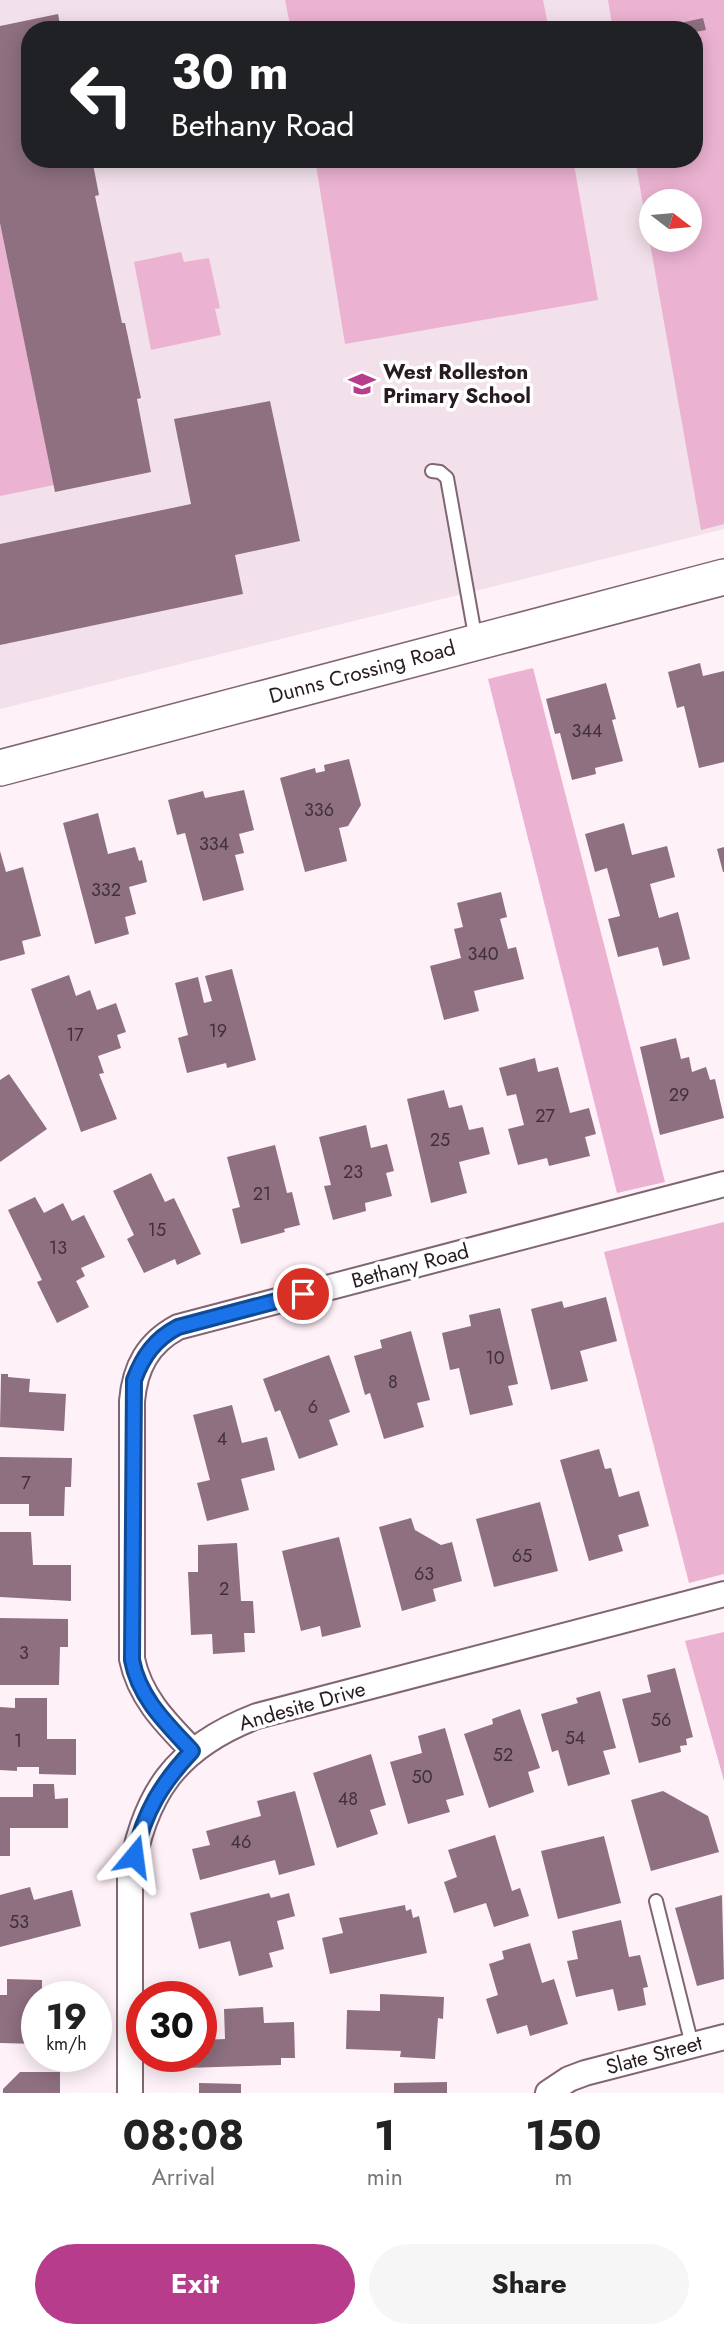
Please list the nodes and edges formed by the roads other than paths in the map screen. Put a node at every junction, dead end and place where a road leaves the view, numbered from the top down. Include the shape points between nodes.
1 (432, 471) dead end
2 (724, 578) edge
3 (476, 642) junction
4 (0, 768) edge
5 (724, 1184) edge
6 (724, 1594) edge
7 (192, 1751) junction
8 (656, 1901) dead end
9 (724, 2036) edge
10 (692, 2045) junction
11 (130, 2093) edge
12 (548, 2093) edge

1 - 3 lane via 447,478
2 - 3 main road, Dunns Crossing Road
3 - 4 main road, Dunns Crossing Road
5 - 7 street, Bethany Road via 178,1327 150,1348 134,1380 132,1401 132,1660 151,1704
6 - 7 street, Andesite Drive via 257,1716 232,1725
7 - 11 street, Andesite Drive via 149,1809 134,1856 130,1879
8 - 10 lane
9 - 10 street, Slate Street
10 - 12 street, Slate Street via 585,2073

